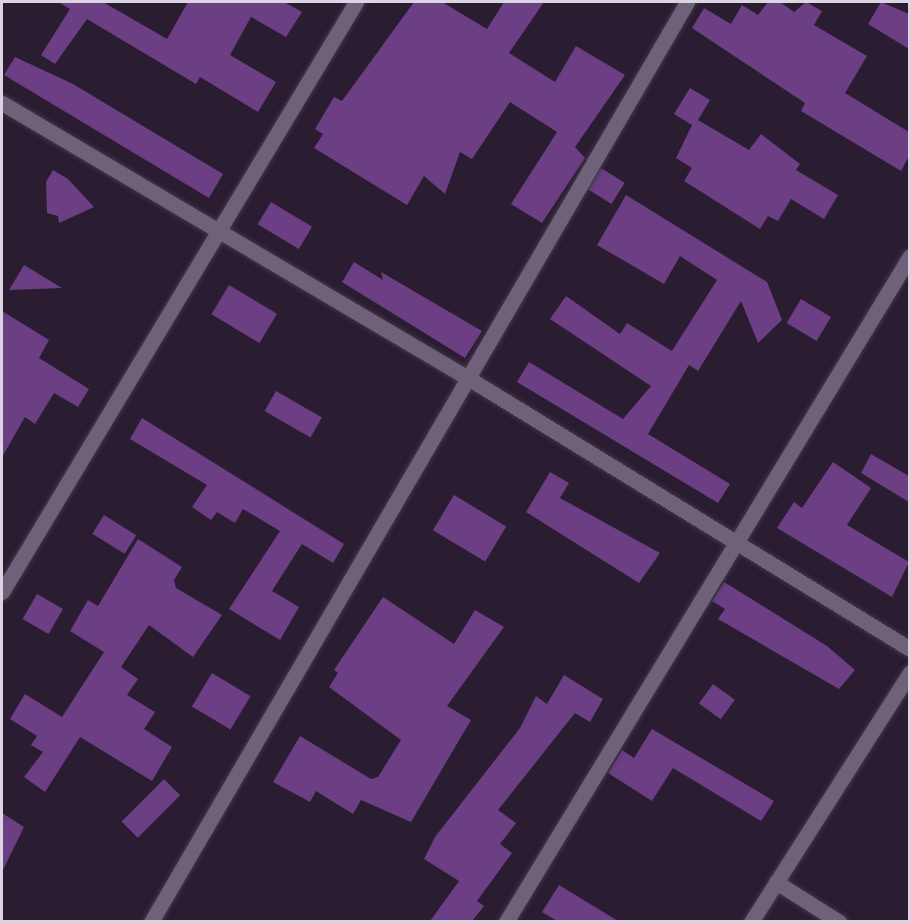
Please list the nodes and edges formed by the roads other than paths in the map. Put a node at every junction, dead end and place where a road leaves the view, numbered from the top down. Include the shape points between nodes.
1 (356, 2) edge
2 (687, 2) edge
3 (2, 103) edge
4 (218, 231) junction
5 (909, 256) edge
6 (468, 378) junction
7 (735, 544) junction
8 (2, 592) edge
9 (909, 649) edge
10 (909, 672) edge
11 (776, 882) junction
12 (151, 921) edge
13 (506, 921) edge
14 (751, 921) edge
15 (839, 921) edge

1 - 4 street
2 - 6 street
3 - 4 street
4 - 6 street
4 - 8 street
5 - 7 street
6 - 7 street
6 - 12 street
7 - 9 street
7 - 13 street
10 - 11 street
11 - 14 street
11 - 15 street

